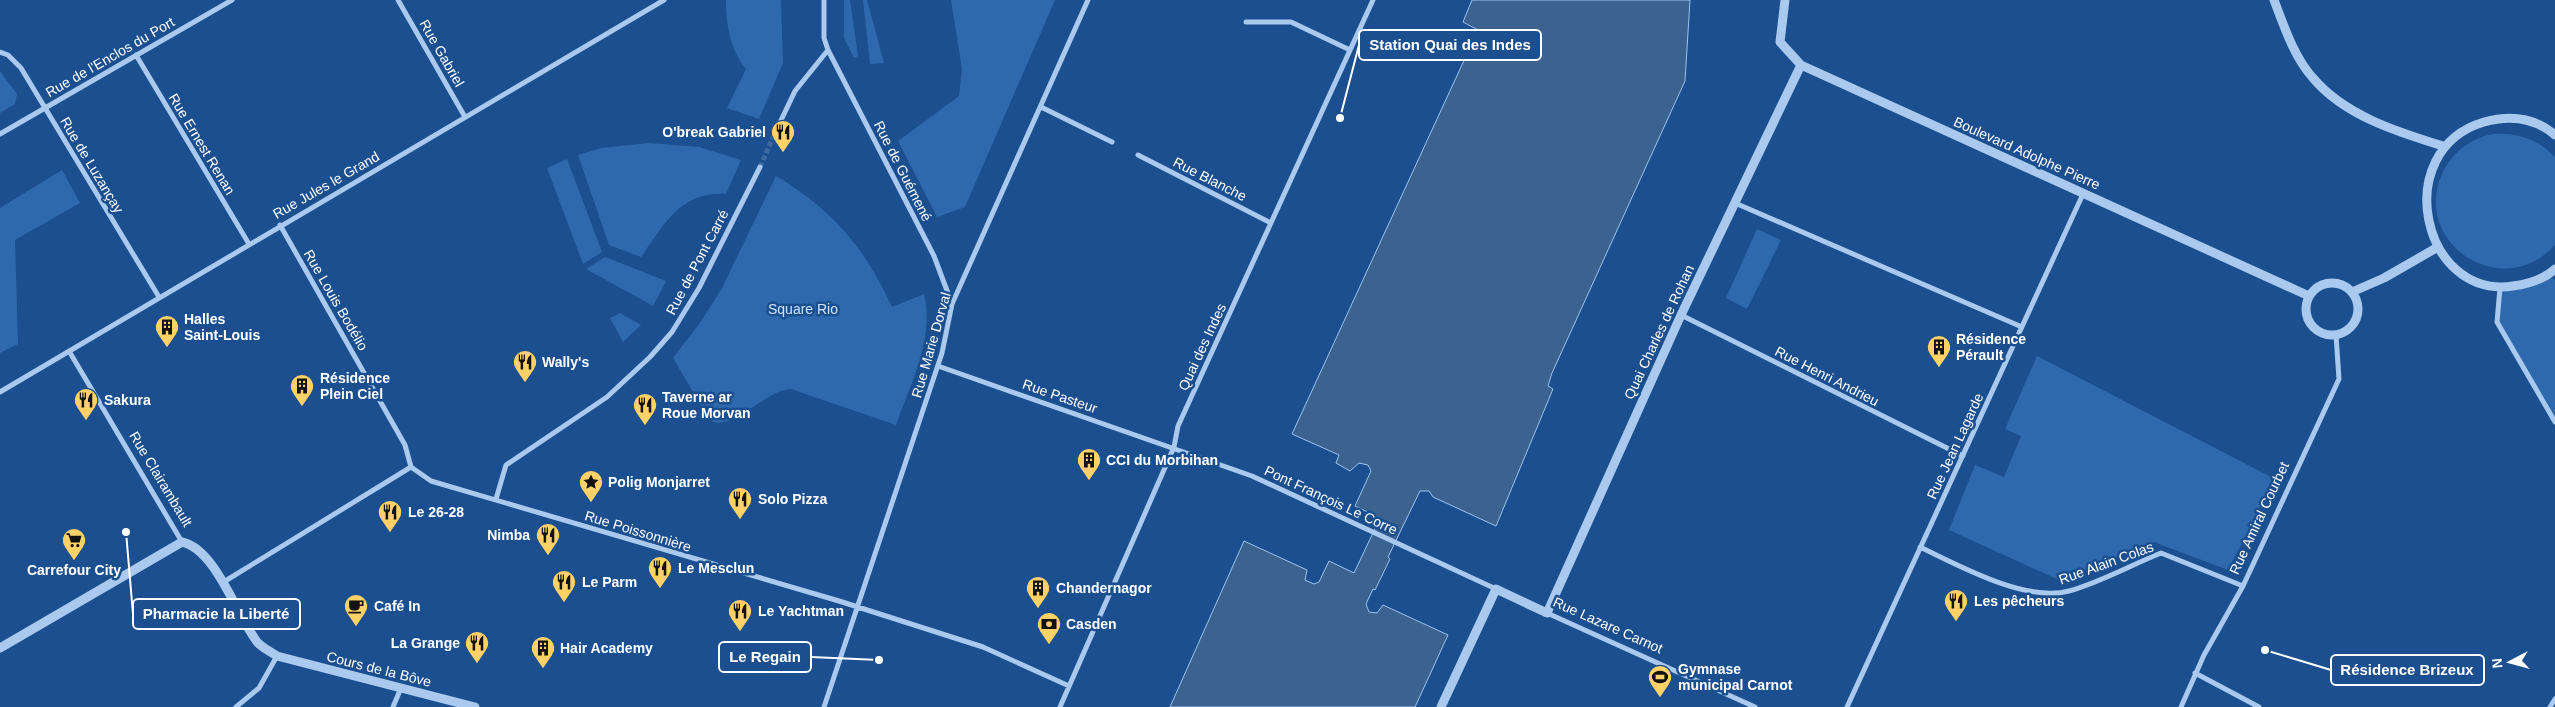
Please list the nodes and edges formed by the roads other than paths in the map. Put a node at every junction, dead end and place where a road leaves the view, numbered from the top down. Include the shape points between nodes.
1 (232, 0) edge
2 (398, 0) edge
3 (664, 0) edge
4 (824, 0) edge
5 (1088, 0) edge
6 (1373, 0) edge
7 (1785, 0) edge
8 (2274, 0) edge
9 (1246, 22) dead end
10 (828, 50) junction
11 (1350, 50) junction
12 (0, 52) edge
13 (136, 55) junction
14 (1801, 66) junction
15 (1041, 107) junction
16 (44, 108) junction
17 (465, 116) junction
18 (0, 134) edge
19 (774, 135) tunnel mouth
20 (2555, 135) edge
21 (1112, 142) dead end
22 (2443, 146) junction
23 (1138, 155) dead end
24 (760, 167) tunnel mouth
25 (2083, 194) junction
26 (1735, 203) junction
27 (1271, 223) junction
28 (280, 225) junction
29 (248, 244) junction
30 (2438, 247) junction
31 (2553, 275) edge
32 (2500, 288) junction
33 (2352, 292) junction
34 (2309, 296) junction
35 (159, 297) junction
36 (952, 304) junction
37 (1681, 315) junction
38 (2022, 327) junction
39 (2336, 335) junction
40 (69, 351) junction
41 (938, 366) junction
42 (0, 392) edge
43 (2555, 422) edge
44 (1174, 447) junction
45 (1962, 456) junction
46 (411, 468) junction
47 (496, 499) junction
48 (182, 542) junction
49 (1920, 547) junction
50 (1476, 580) joint
51 (222, 583) junction
52 (2243, 586) junction
53 (1496, 589) junction
54 (858, 607) junction
55 (1547, 612) junction
56 (0, 648) edge
57 (277, 656) junction
58 (2195, 673) junction
59 (1069, 686) junction
60 (401, 688) junction
61 (2555, 699) edge
62 (236, 707) edge
63 (393, 707) edge
64 (475, 707) edge
65 (824, 707) edge
66 (1060, 707) edge
67 (1441, 707) edge
68 (1755, 707) edge
69 (1847, 707) edge
70 (2181, 707) edge
71 (2259, 707) edge
72 (2550, 707) edge

1 - 13 street, Rue de l'Enclos du Port
2 - 17 street, Rue Gabriel
3 - 17 street, Rue Jules le Grand
4 - 10 street via 824,38
5 - 15 street, Rue Marie Dorval
6 - 11 street, Quai des Indes
7 - 14 street, Boulevard Adolphe Pierre via 1780,42
8 - 22 street via 2291,42 2313,78 2337,99 2364,117
9 - 11 street via 1291,22
10 - 19 street via 795,91
10 - 36 street, Rue de Guémené via 934,256
11 - 27 street, Quai des Indes
12 - 16 street, Rue de Luzançay via 21,68
13 - 16 street, Rue de l'Enclos du Port
13 - 29 street, Rue Ernest Renan
14 - 25 street, Boulevard Adolphe Pierre
14 - 26 street, Quai Charles de Rohan
15 - 21 street
15 - 36 street, Rue Marie Dorval
16 - 18 street, Rue de l'Enclos du Port
16 - 35 street, Rue de Luzançay
17 - 28 street, Rue Jules le Grand
20 - 22 street via 2533,122 2516,117 2496,118 2479,124
22 - 30 street via 2426,191 2427,221
23 - 27 street, Rue Blanche
24 - 47 street, Rue de Pont Carré via 699,288 672,332 607,397 506,465
25 - 34 street, Boulevard Adolphe Pierre
25 - 38 street, Rue Jean Lagarde
26 - 37 street, Quai Charles de Rohan
26 - 38 street
27 - 44 street, Quai des Indes via 1178,426
28 - 29 street, Rue Jules le Grand
28 - 46 street, Rue Louis Bodélio via 405,445
29 - 35 street, Rue Jules le Grand
30 - 32 street via 2462,273
30 - 33 street
31 - 32 street
32 - 43 street via 2497,322
33 - 34 street via 2333,283 2319,286
33 - 39 street via 2358,304 2356,318 2349,329
34 - 39 street via 2306,310 2311,324 2322,333
35 - 40 street, Rue Jules le Grand
36 - 41 street, Rue Marie Dorval
37 - 45 street, Rue Henri Andrieu
37 - 55 street, Quai Charles de Rohan
38 - 45 street, Rue Jean Lagarde
39 - 52 street, Rue Amiral Courbet via 2339,379
40 - 42 street, Rue Jules le Grand
40 - 48 street, Rue Clairambault
41 - 44 street, Rue Pasteur
41 - 54 street, Rue Marie Dorval
44 - 50 street, Pont François Le Corre via 1252,476
44 - 59 street, Quai des Indes
45 - 49 street, Rue Jean Lagarde
46 - 47 street, Rue Poissonnière via 431,481
46 - 51 street
47 - 54 street, Rue Poissonnière
48 - 51 street, Rue Clairambault via 199,550
48 - 56 street
49 - 52 street, Rue Alain Colas via 2001,584 2050,593 2068,592 2161,553
49 - 69 street, Rue Jean Lagarde
50 - 53 street, Rue Lazare Carnot
51 - 57 street, Rue Clairambault via 259,644
52 - 58 street, Rue Amiral Courbet
53 - 55 street, Rue Lazare Carnot
53 - 67 street
54 - 59 street, Rue Poissonnière via 983,647
54 - 65 street, Rue Marie Dorval
55 - 68 street, Rue Lazare Carnot
57 - 60 street, Cours de la Bôve
57 - 62 street via 258,688
58 - 70 street, Rue Amiral Courbet
58 - 71 street
59 - 66 street, Quai des Indes
60 - 63 street
60 - 64 street, Cours de la Bôve
61 - 72 street

